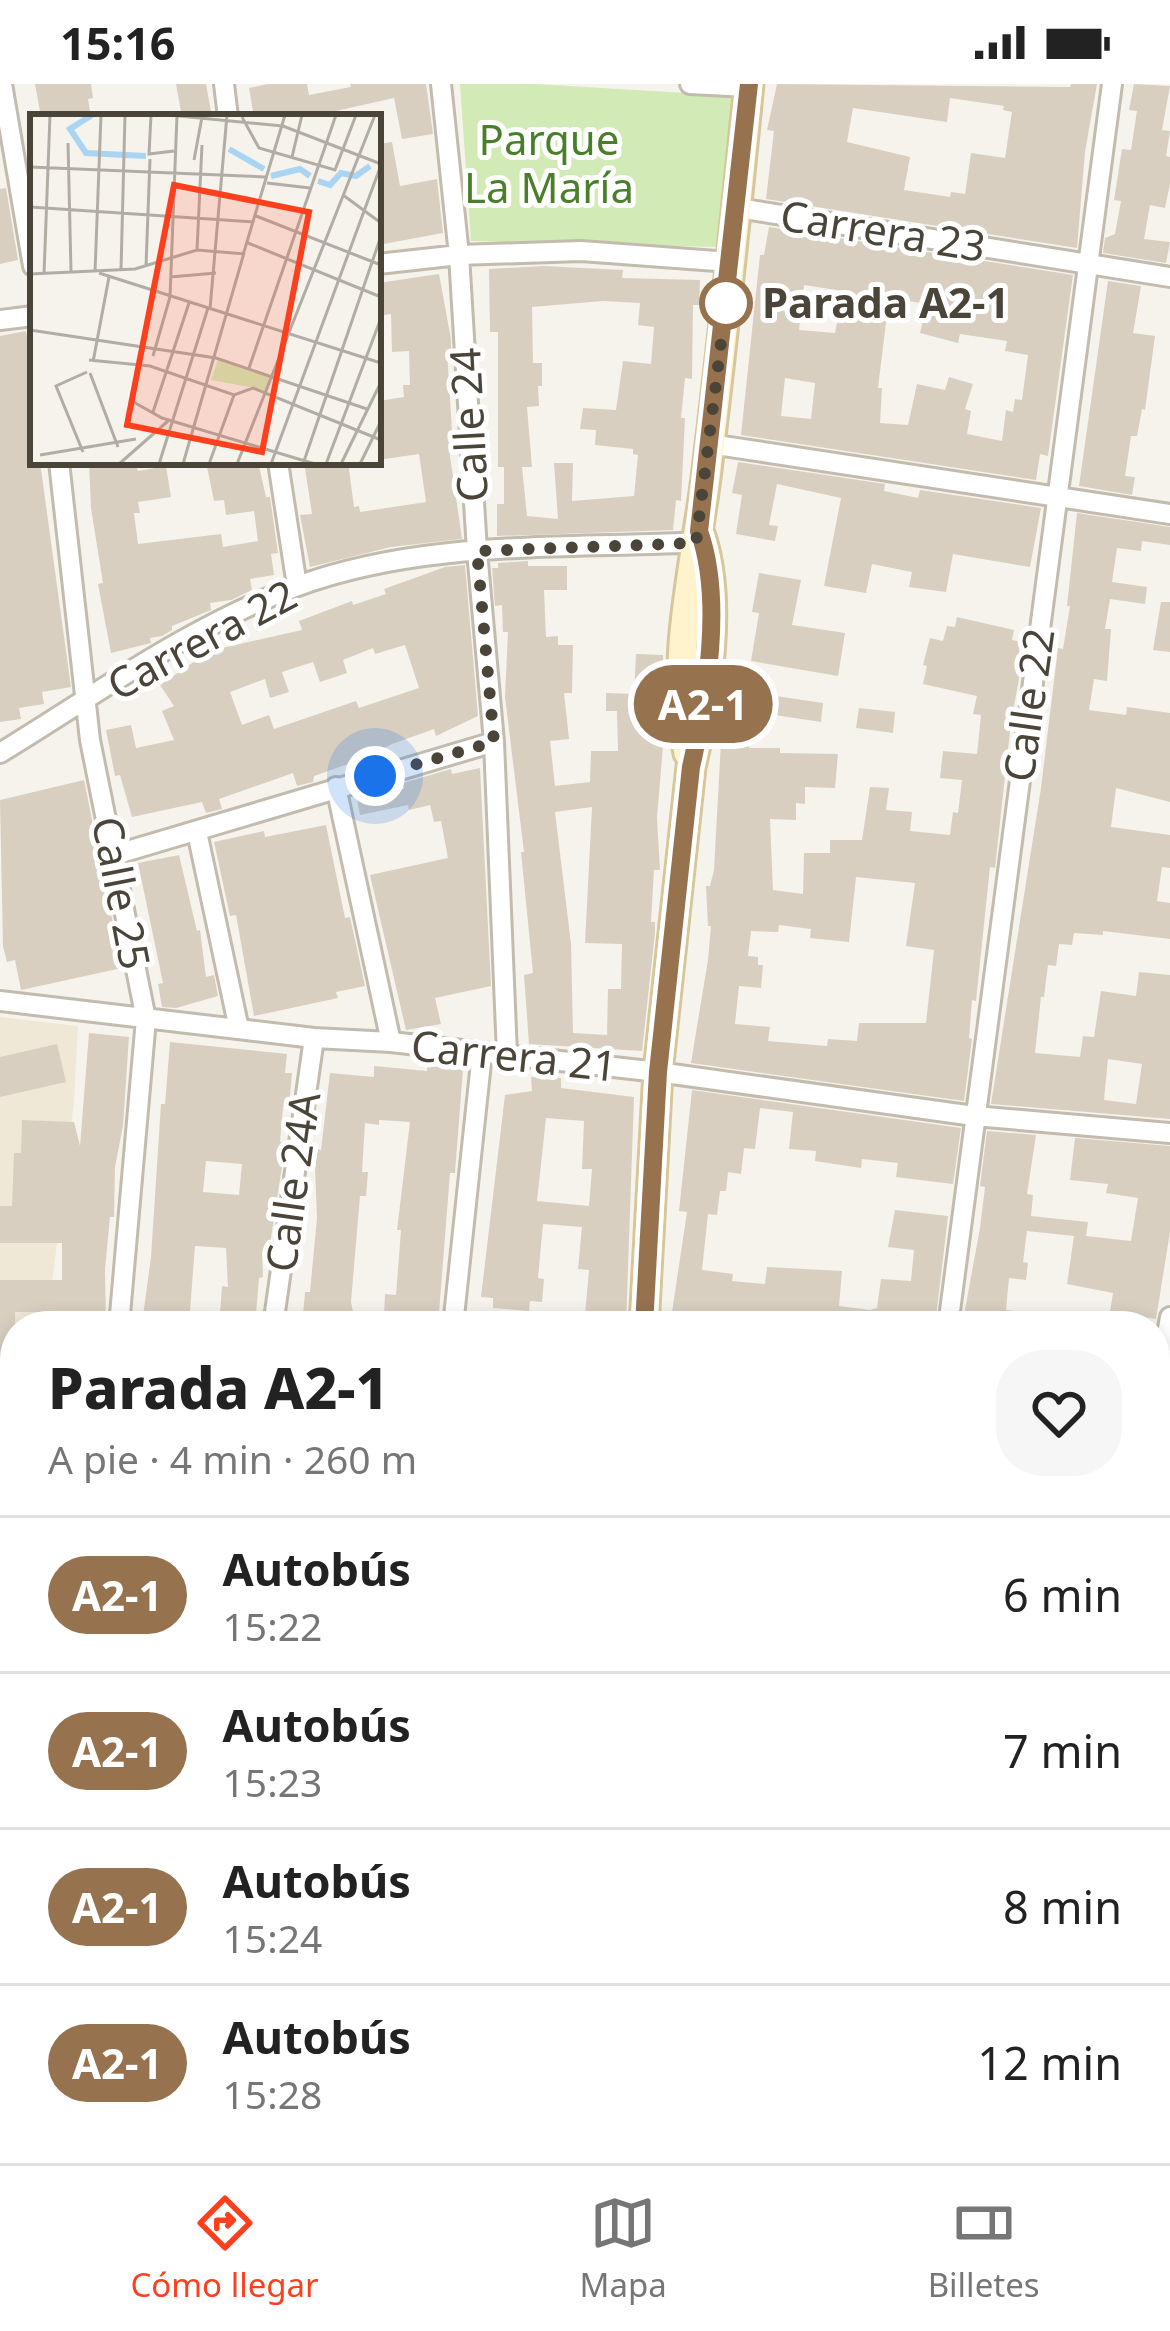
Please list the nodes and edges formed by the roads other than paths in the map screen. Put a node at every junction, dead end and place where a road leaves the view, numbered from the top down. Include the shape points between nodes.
1 (2, 84) edge
2 (224, 84) edge
3 (441, 84) edge
4 (690, 84) edge
5 (1112, 84) edge
6 (749, 86) edge
7 (229, 114) edge
8 (738, 208) junction
9 (30, 248) edge
10 (459, 256) junction
11 (730, 262) junction
12 (1089, 262) junction
13 (381, 264) edge
14 (1170, 277) edge
15 (30, 316) edge
16 (0, 320) edge
17 (710, 444) junction
18 (58, 465) edge
19 (278, 465) edge
20 (1056, 498) junction
21 (1170, 514) edge
22 (700, 539) junction
23 (477, 551) junction
24 (297, 586) junction
25 (86, 701) junction
26 (494, 742) junction
27 (0, 753) edge
28 (336, 787) junction
29 (197, 832) junction
30 (114, 856) junction
31 (1, 996) edge
32 (146, 1019) junction
33 (239, 1029) junction
34 (314, 1038) junction
35 (391, 1042) junction
36 (482, 1053) junction
37 (507, 1055) junction
38 (658, 1072) junction
39 (974, 1116) junction
40 (1170, 1133) edge
41 (120, 1311) edge
42 (275, 1311) edge
43 (455, 1311) edge
44 (645, 1311) edge
45 (950, 1311) edge

1 - 9 street
2 - 7 street
3 - 10 street, Calle 24
4 - 6 street
5 - 12 street, Calle 22
6 - 8 street
8 - 11 street
8 - 12 street, Carrera 23
10 - 11 street, Carrera 23 via 581,250
10 - 13 street, Carrera 23
10 - 23 street, Calle 24
11 - 17 street
12 - 14 street, Carrera 23
12 - 20 street, Calle 22
15 - 16 street
17 - 20 street
17 - 22 street
18 - 25 street, Calle 25
19 - 24 street
20 - 21 street
20 - 39 street, Calle 22
22 - 23 street, Carrera 22
22 - 38 street via 710,576 709,632
23 - 24 street, Carrera 22
23 - 26 street, Calle 24
24 - 25 street, Carrera 22 via 201,631
25 - 27 street, Carrera 22
25 - 30 street, Calle 25
26 - 28 street
26 - 37 street, Calle 24
28 - 29 street
28 - 35 street
29 - 30 street
29 - 33 street
30 - 32 street, Calle 25
31 - 32 street, Carrera 21
32 - 33 street, Carrera 21
32 - 41 street, Calle 25
33 - 34 street, Carrera 21
34 - 35 street, Carrera 21
34 - 42 street, Calle 24A
35 - 36 street, Carrera 21
36 - 37 street, Carrera 21
36 - 43 street
37 - 38 street, Carrera 21
38 - 39 street, Carrera 21
38 - 44 street
39 - 40 street, Carrera 21
39 - 45 street, Calle 22

